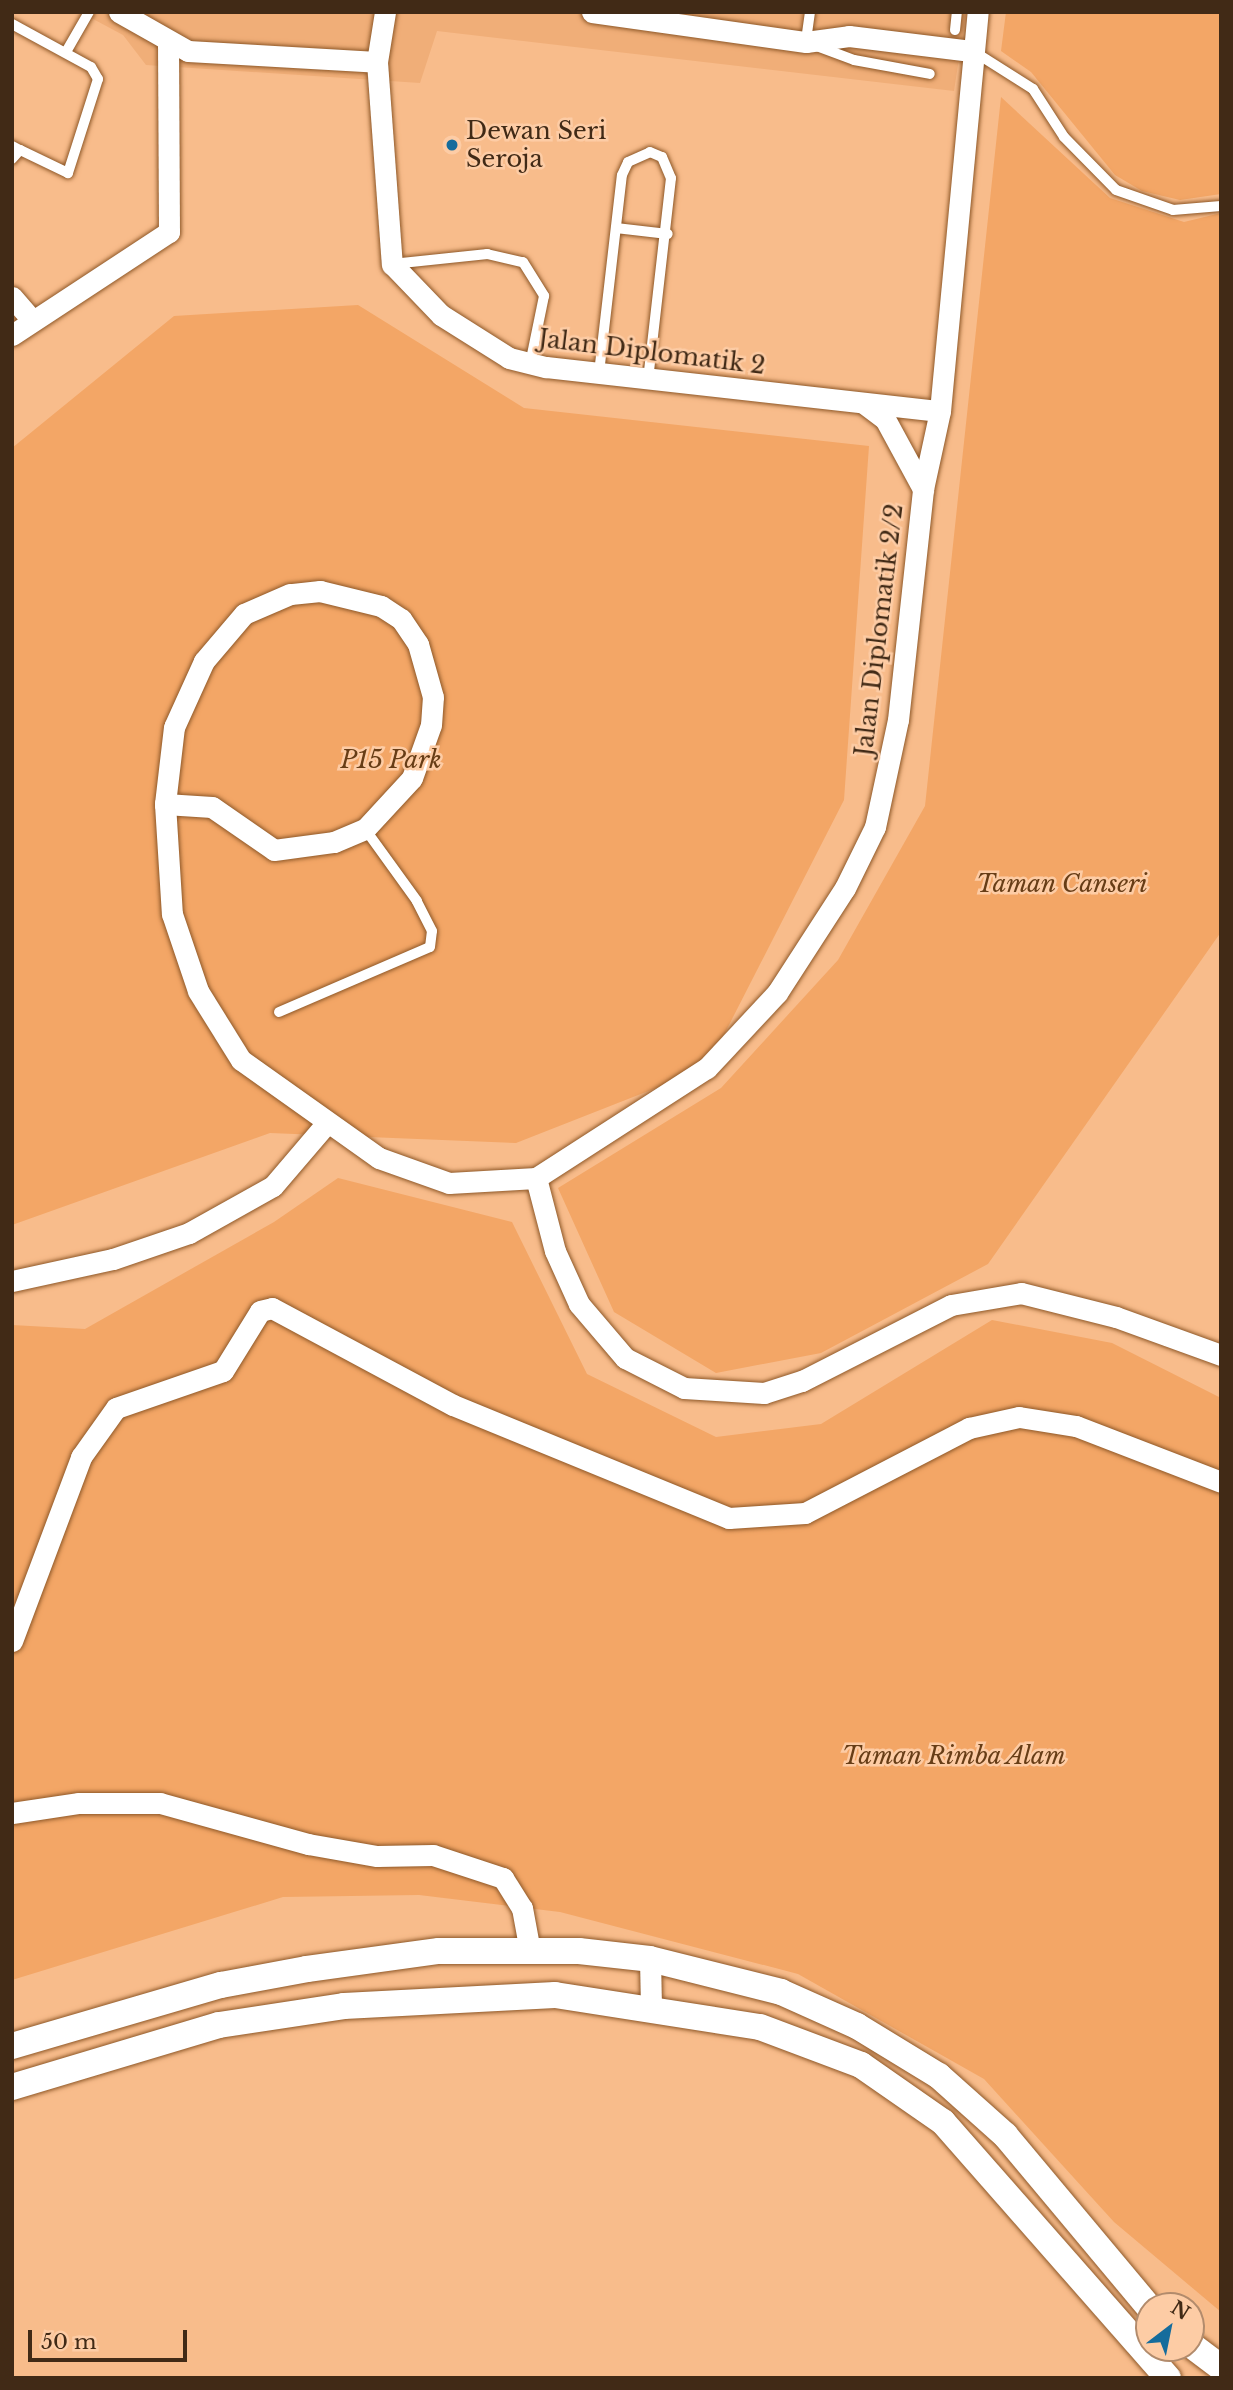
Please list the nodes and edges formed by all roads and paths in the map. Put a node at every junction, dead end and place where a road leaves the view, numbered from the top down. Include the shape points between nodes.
1 (89, 12) edge
2 (119, 12) edge
3 (385, 12) edge
4 (592, 12) edge
5 (810, 12) edge
6 (957, 12) edge
7 (978, 12) edge
8 (12, 24) edge
9 (955, 30) dead end
10 (806, 42) junction
11 (168, 43) junction
12 (971, 51) junction
13 (66, 52) junction
14 (377, 62) junction
15 (930, 74) dead end
16 (15, 152) edge
17 (1221, 206) edge
18 (616, 228) junction
19 (668, 234) junction
20 (392, 264) junction
21 (12, 297) edge
22 (31, 319) junction
23 (12, 335) edge
24 (530, 364) junction
25 (599, 373) junction
26 (648, 383) junction
27 (865, 404) junction
28 (940, 411) junction
29 (923, 489) junction
30 (164, 804) junction
31 (365, 829) junction
32 (279, 1012) dead end
33 (326, 1124) junction
34 (536, 1178) junction
35 (12, 1280) edge
36 (1221, 1355) edge
37 (1221, 1482) edge
38 (12, 1641) edge
39 (12, 1813) edge
40 (530, 1951) junction
41 (650, 1959) junction
42 (651, 2006) junction
43 (12, 2046) edge
44 (12, 2087) edge
45 (1137, 2292) edge
46 (1205, 2356) edge
47 (1221, 2368) edge
48 (1168, 2378) edge

1 - 13 lane
2 - 11 street
3 - 14 street
4 - 10 street
5 - 10 lane
6 - 9 lane
7 - 12 street, Jalan Diplomatik 2/2
8 - 13 lane
10 - 12 street via 849,36
10 - 15 lane via 854,60
11 - 14 street via 188,51
11 - 22 street via 169,232
12 - 17 lane via 1033,89 1064,137 1116,190 1173,210
12 - 28 street, Jalan Diplomatik 2/2
13 - 16 lane via 98,79 72,168 61,174
14 - 20 street
18 - 19 lane
18 - 19 lane via 622,175 628,162 650,152 670,168
18 - 25 lane
19 - 26 lane
20 - 24 street, Jalan Diplomatik 2 via 442,315 509,358
20 - 24 lane via 487,254 523,262 544,296
21 - 22 street
22 - 23 street
24 - 25 street, Jalan Diplomatik 2
25 - 26 street, Jalan Diplomatik 2
26 - 27 street, Jalan Diplomatik 2
27 - 28 street, Jalan Diplomatik 2
27 - 29 street via 885,418
28 - 29 street, Jalan Diplomatik 2/2
29 - 34 street, Jalan Diplomatik 2/2 via 898,720 875,827 845,888 777,993 707,1068
30 - 31 street via 212,807 274,850 323,845
30 - 31 street via 174,727 204,661 225,633 244,614 290,594 349,594 401,619 418,643 433,697 431,725 416,769
30 - 33 street via 172,914 198,991 241,1060
31 - 32 lane via 417,901 432,931 430,947
33 - 34 street via 379,1158 449,1182
33 - 35 street via 273,1186 189,1233 113,1259
34 - 36 street via 555,1251 579,1304 625,1358 684,1388 764,1393 802,1381 950,1305 1021,1293 1116,1317
37 - 38 street via 1076,1426 1019,1417 970,1428 805,1513 729,1518 453,1405 272,1308 260,1311 223,1371 116,1408 81,1457
39 - 40 street via 79,1803 160,1803 308,1844 377,1856 433,1854 503,1878 522,1908
40 - 41 street
40 - 43 street via 439,1951 307,1969 221,1985
41 - 42 street
41 - 45 street via 781,1992 857,2026 939,2076 1006,2135
42 - 44 street via 555,1996 344,2006 219,2025
42 - 48 street via 760,2027 861,2065 943,2122
46 - 47 street

